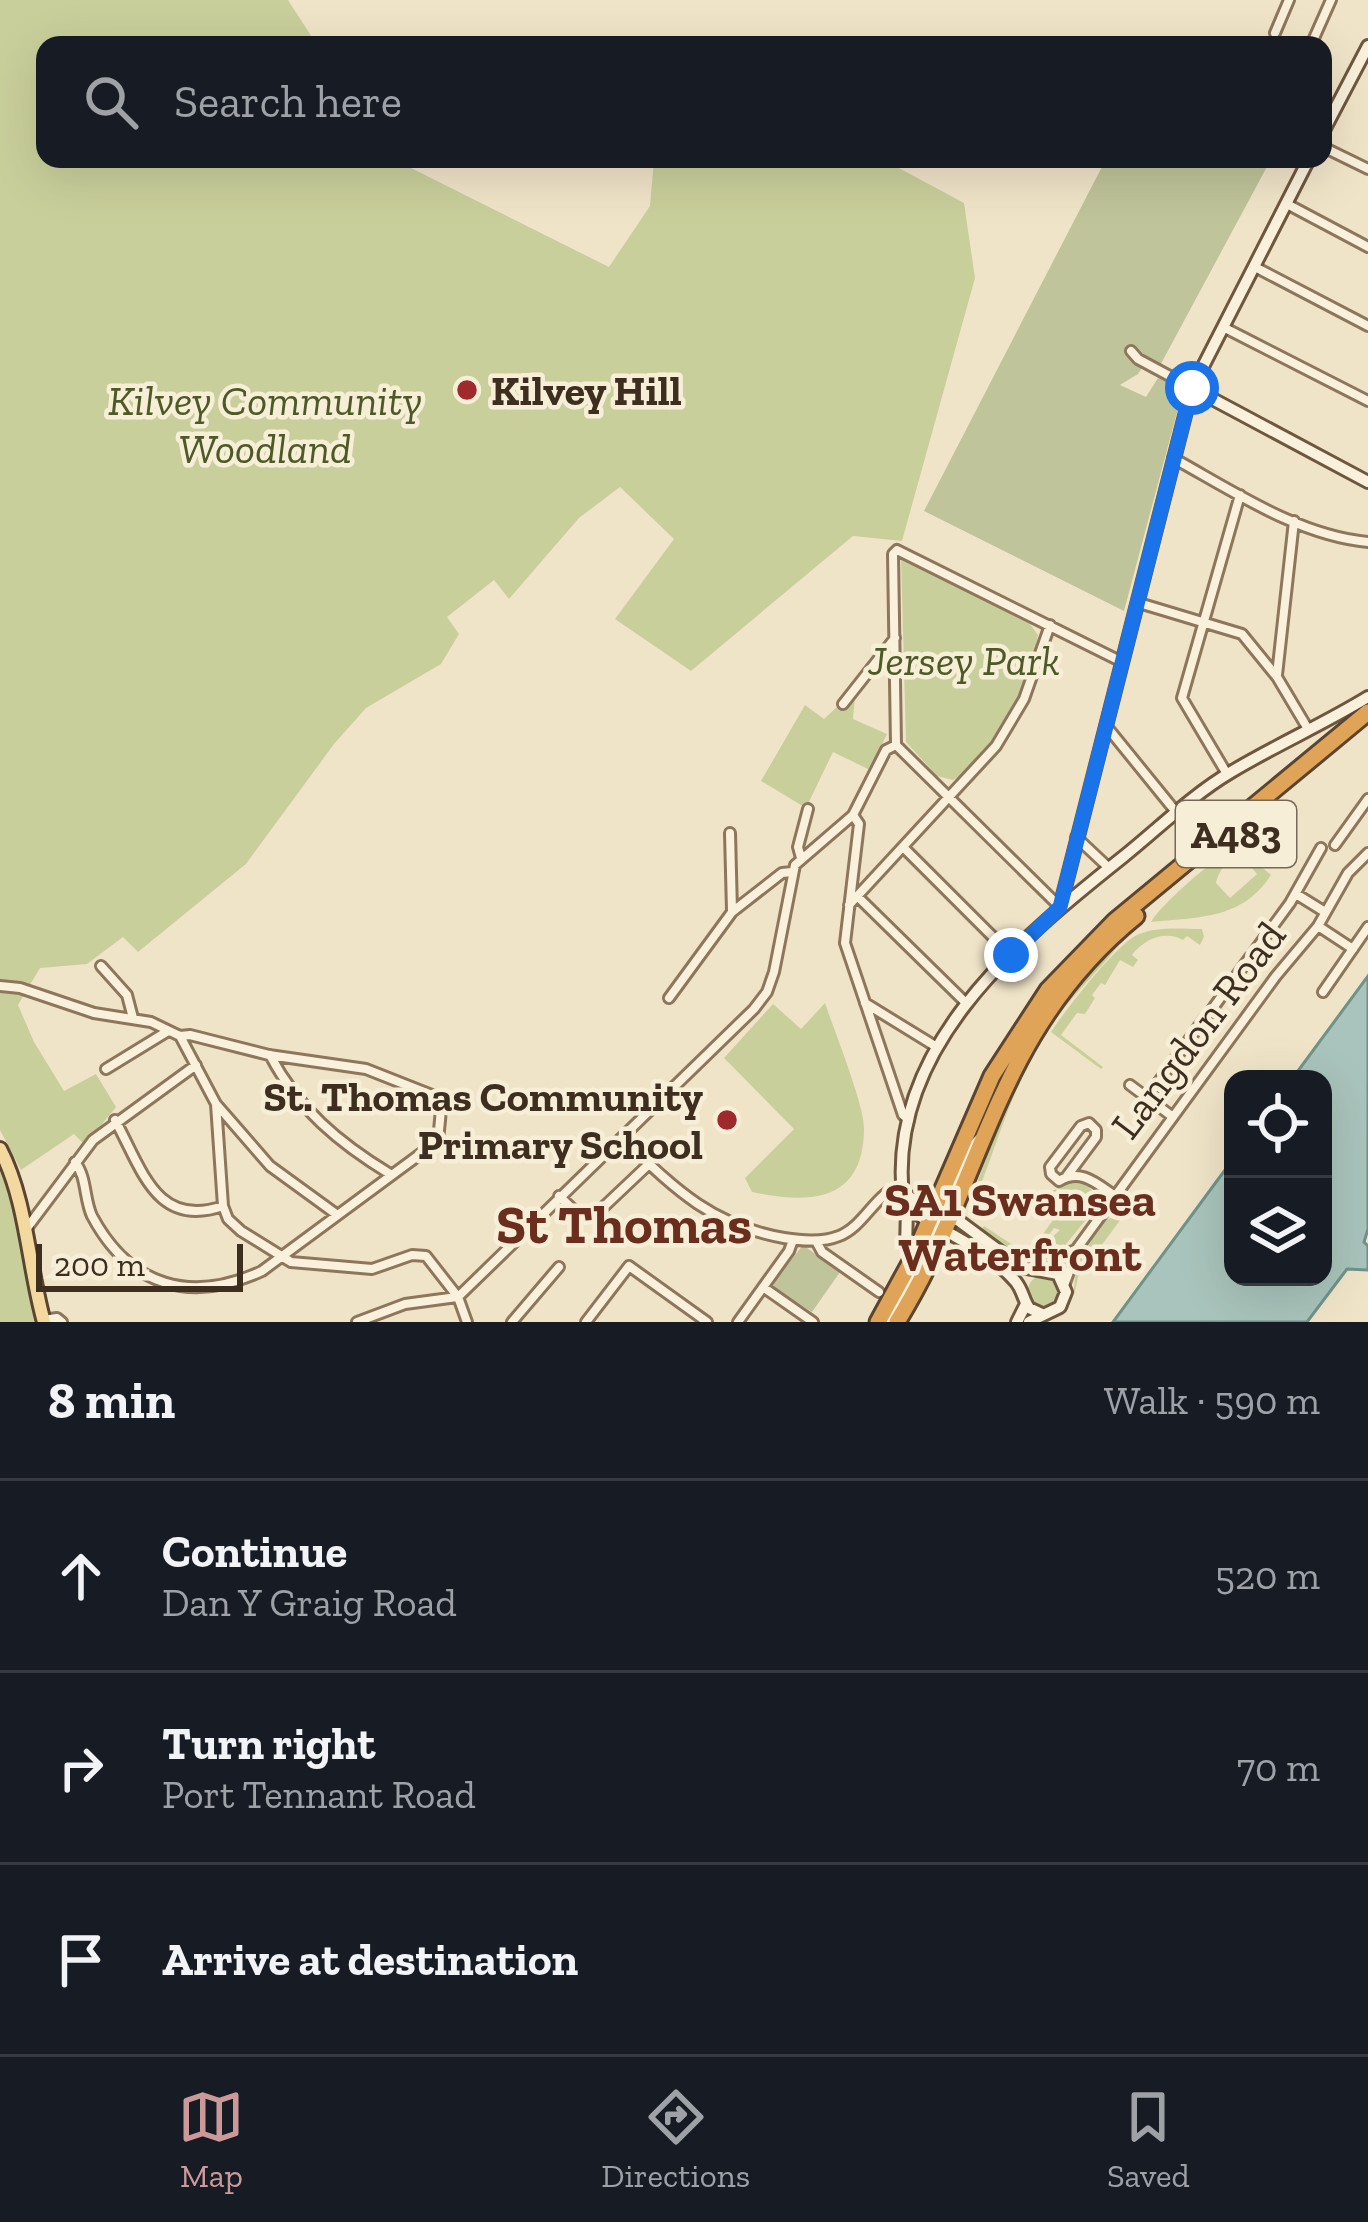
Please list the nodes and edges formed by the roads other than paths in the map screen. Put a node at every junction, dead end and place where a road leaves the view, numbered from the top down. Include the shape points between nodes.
1 (1289, 0) edge
2 (1331, 0) edge
3 (1275, 34) dead end
4 (1314, 36) edge
5 (1368, 46) edge
6 (1332, 115) edge
7 (1332, 152) edge
8 (1305, 168) edge
9 (1368, 170) edge
10 (1287, 205) junction
11 (1368, 247) edge
12 (1255, 267) junction
13 (1368, 326) edge
14 (1223, 327) junction
15 (1131, 351) dead end
16 (1192, 388) junction
17 (1368, 401) edge
18 (1173, 458) junction
19 (1368, 482) edge
20 (1240, 495) junction
21 (1294, 521) junction
22 (1368, 542) edge
23 (1138, 603) junction
24 (1204, 622) junction
25 (1050, 626) junction
26 (896, 637) junction
27 (1120, 661) junction
28 (1277, 677) junction
29 (1368, 697) edge
30 (843, 704) dead end
31 (1368, 712) edge
32 (1368, 725) edge
33 (1107, 727) junction
34 (1308, 729) junction
35 (896, 745) junction
36 (1227, 774) junction
37 (950, 796) junction
38 (1368, 800) edge
39 (808, 809) dead end
40 (1177, 813) junction
41 (853, 815) junction
42 (730, 833) dead end
43 (1076, 837) junction
44 (1336, 845) dead end
45 (903, 847) junction
46 (1322, 848) dead end
47 (1368, 853) edge
48 (801, 858) junction
49 (1108, 868) junction
50 (792, 872) junction
51 (1296, 894) junction
52 (856, 896) junction
53 (849, 905) junction
54 (1060, 907) junction
55 (732, 912) junction
56 (1324, 912) junction
57 (1318, 926) junction
58 (1368, 928) edge
59 (1353, 949) junction
60 (1011, 955) junction
61 (101, 966) dead end
62 (0, 986) edge
63 (1323, 992) dead end
64 (669, 998) dead end
65 (965, 1002) junction
66 (865, 1003) junction
67 (133, 1018) junction
68 (174, 1033) junction
69 (934, 1046) junction
70 (269, 1055) junction
71 (196, 1065) junction
72 (106, 1069) dead end
73 (1130, 1085) dead end
74 (1147, 1098) junction
75 (216, 1104) junction
76 (1172, 1118) junction
77 (115, 1120) junction
78 (909, 1120) junction
79 (621, 1138) junction
80 (0, 1149) edge
81 (1079, 1160) junction
82 (74, 1162) junction
83 (649, 1164) junction
84 (391, 1174) junction
85 (1067, 1176) junction
86 (1085, 1176) junction
87 (903, 1190) junction
88 (559, 1196) junction
89 (1115, 1196) junction
90 (223, 1206) junction
91 (907, 1208) junction
92 (336, 1214) junction
93 (940, 1219) junction
94 (23, 1233) junction
95 (793, 1240) junction
96 (816, 1241) junction
97 (1078, 1246) junction
98 (281, 1257) junction
99 (914, 1258) junction
100 (559, 1267) dead end
101 (1041, 1271) junction
102 (1065, 1283) junction
103 (763, 1287) junction
104 (879, 1292) dead end
105 (458, 1297) junction
106 (1024, 1297) junction
107 (1042, 1313) junction
108 (591, 1320) edge
109 (43, 1321) edge
110 (62, 1322) edge
111 (357, 1322) edge
112 (467, 1322) edge
113 (512, 1322) edge
114 (707, 1322) edge
115 (738, 1322) edge
116 (813, 1322) edge
117 (878, 1322) edge
118 (887, 1322) edge
119 (897, 1322) edge
120 (1018, 1322) edge
121 (1029, 1322) edge

1 - 3 street
2 - 4 street
5 - 6 street
7 - 9 street
8 - 10 street
10 - 11 street
10 - 12 street
12 - 13 street
12 - 14 street
14 - 16 street
14 - 17 street
15 - 16 street
16 - 18 street
16 - 19 street
18 - 20 street
18 - 23 street
20 - 21 street
20 - 24 street
21 - 22 street
21 - 28 street
23 - 24 street
23 - 27 street
24 - 28 street via 1242,634
24 - 36 street via 1182,698
25 - 26 street via 897,550
25 - 27 street
25 - 37 street via 1015,716
26 - 30 street
26 - 35 street
27 - 33 street
28 - 34 street
29 - 34 street
31 - 93 highway, A483 via 1115,921 1048,990 992,1076
32 - 93 highway, A483 via 1086,964 1028,1040
33 - 40 street
33 - 43 street
34 - 36 street
35 - 37 street
35 - 41 street
36 - 40 street
37 - 45 street
37 - 54 street
38 - 44 street
39 - 48 street
40 - 49 street
41 - 48 street
41 - 53 street via 860,824
42 - 55 street
43 - 49 street
43 - 54 street
45 - 52 street
45 - 60 street
46 - 51 street
47 - 56 street, Langdon Road
48 - 50 street
49 - 54 street
50 - 55 street
50 - 79 street via 767,992
51 - 56 street
51 - 74 street
52 - 53 street
52 - 65 street
53 - 66 street via 844,943
54 - 60 street
55 - 64 street
56 - 57 street, Langdon Road
57 - 59 street
57 - 76 street, Langdon Road
58 - 59 street
59 - 63 street
60 - 65 street
61 - 67 street via 127,994
62 - 67 street
65 - 69 street
66 - 69 street
66 - 78 street
67 - 68 street
68 - 70 street
68 - 71 street
68 - 72 street
69 - 78 street
70 - 84 street via 313,1117
70 - 84 street via 366,1070 442,1099 438,1141
71 - 75 street
71 - 77 street
73 - 74 street
74 - 76 street
75 - 90 street
75 - 92 street via 270,1166
76 - 89 street, Langdon Road
77 - 82 street
77 - 90 street via 169,1206 202,1213
78 - 87 street
79 - 83 street
79 - 88 street
80 - 94 main road
81 - 85 street
81 - 85 street via 1097,1133 1089,1123 1051,1167 1054,1179
81 - 86 street
82 - 94 street
82 - 98 street via 110,1246 162,1281 230,1286
83 - 88 street via 592,1217
83 - 95 street via 696,1206
84 - 92 street
85 - 86 street
86 - 89 street
87 - 91 street
87 - 93 street
87 - 96 street via 888,1191 842,1235
88 - 105 street
89 - 97 street, Langdon Road
90 - 98 street via 241,1231
91 - 93 street
91 - 99 street via 906,1248
92 - 98 street
93 - 99 highway, A483
93 - 101 street via 1021,1268
93 - 106 street via 1006,1272
93 - 118 street
93 - 119 highway, A483
94 - 109 main road
95 - 96 street
95 - 103 street
96 - 104 street
97 - 101 street, Langdon Road
97 - 102 street, Langdon Road
98 - 105 street via 372,1269 418,1253
99 - 117 highway, A483
100 - 113 street
101 - 102 street
101 - 106 street via 1026,1280
102 - 107 street via 1064,1302
103 - 115 street
103 - 116 street
105 - 111 street
105 - 112 street
106 - 107 street
106 - 120 street
107 - 121 street
108 - 114 street via 627,1266
109 - 110 street

